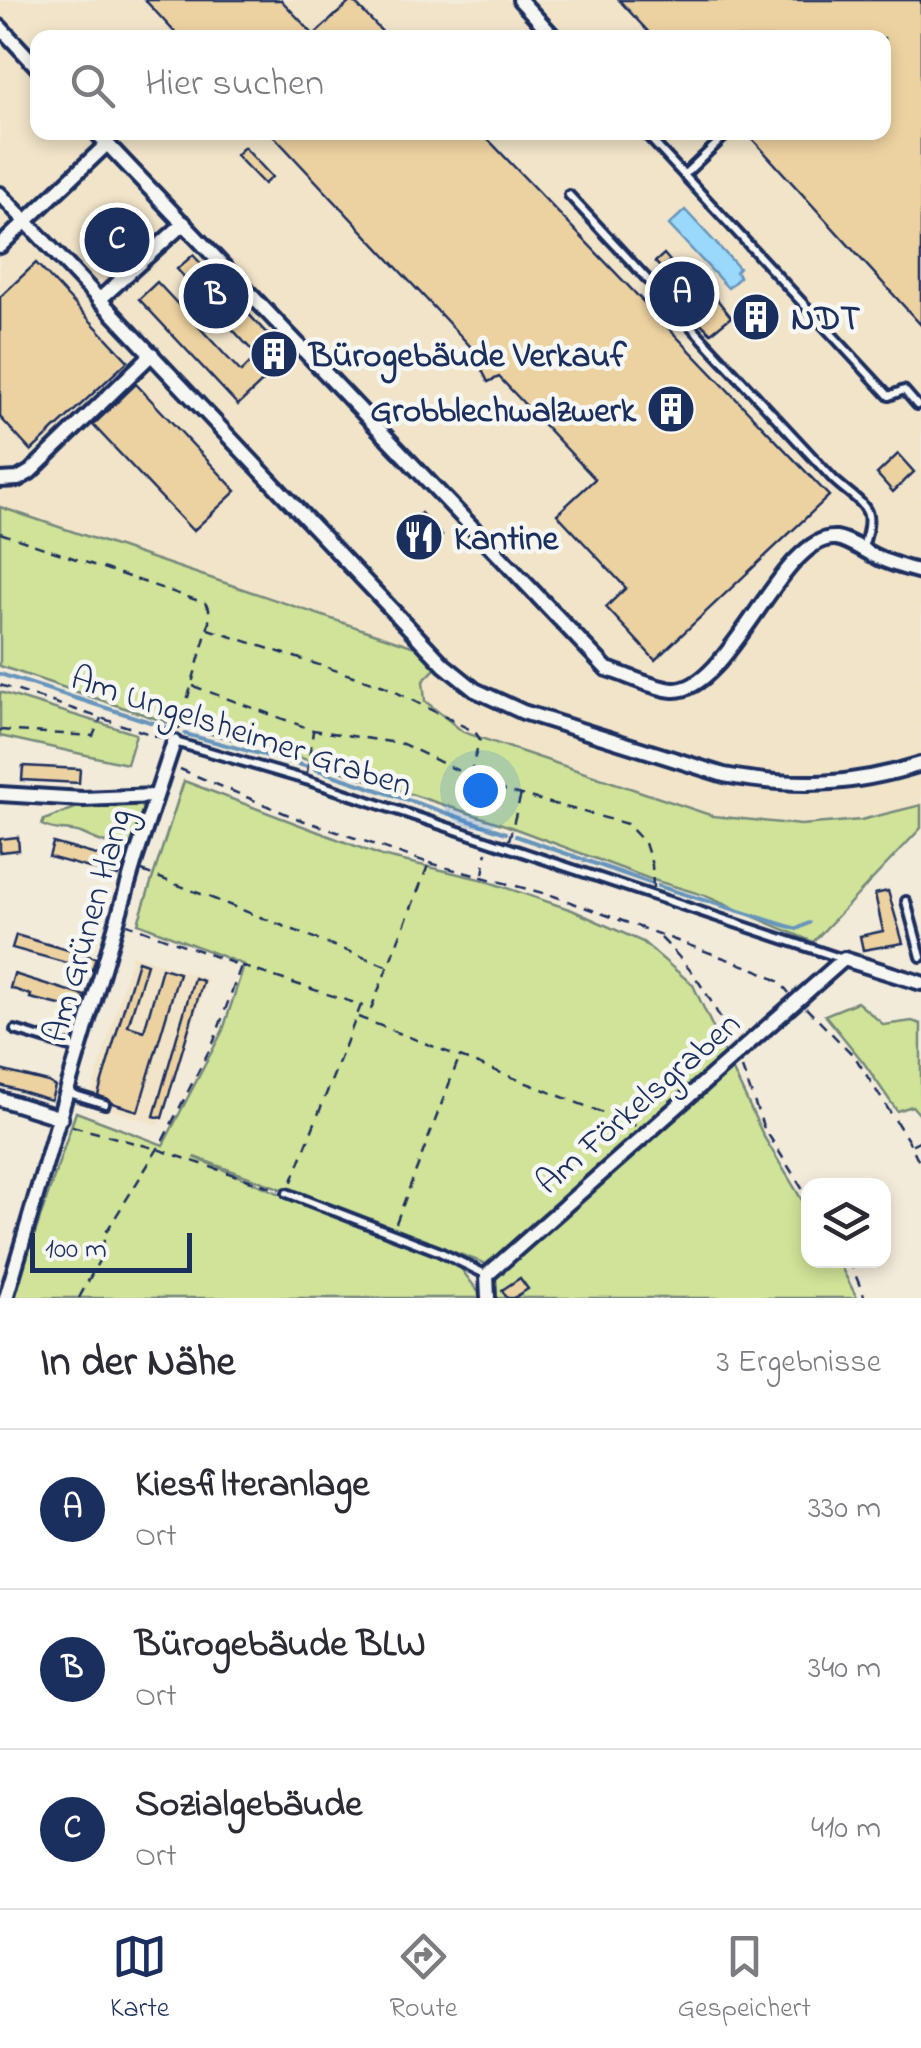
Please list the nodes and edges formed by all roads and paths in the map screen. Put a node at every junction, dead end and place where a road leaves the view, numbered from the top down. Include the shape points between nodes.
1 (520, 0) edge
2 (0, 27) edge
3 (548, 30) edge
4 (30, 59) edge
5 (103, 140) edge
6 (654, 140) edge
7 (721, 140) edge
8 (107, 144) junction
9 (684, 175) junction
10 (0, 194) edge
11 (569, 195) dead end
12 (25, 222) junction
13 (184, 223) junction
14 (0, 246) edge
15 (98, 300) junction
16 (152, 354) junction
17 (917, 405) dead end
18 (0, 480) edge
19 (0, 533) edge
20 (862, 549) junction
21 (921, 572) edge
22 (208, 629) junction
23 (0, 685) edge
24 (192, 686) junction
25 (101, 718) junction
26 (0, 730) edge
27 (313, 730) junction
28 (174, 742) junction
29 (167, 762) junction
30 (921, 764) edge
31 (475, 778) junction
32 (306, 780) junction
33 (521, 792) junction
34 (0, 794) edge
35 (155, 796) junction
36 (490, 841) junction
37 (508, 847) junction
38 (429, 864) junction
39 (133, 868) junction
40 (482, 876) junction
41 (652, 896) junction
42 (906, 902) dead end
43 (117, 921) junction
44 (660, 937) junction
45 (921, 956) edge
46 (844, 959) junction
47 (241, 966) junction
48 (388, 966) junction
49 (921, 983) edge
50 (798, 1001) junction
51 (361, 1006) junction
52 (356, 1016) junction
53 (15, 1030) dead end
54 (81, 1050) junction
55 (737, 1054) junction
56 (459, 1056) junction
57 (68, 1093) junction
58 (0, 1099) edge
59 (105, 1104) dead end
60 (61, 1118) junction
61 (650, 1131) junction
62 (921, 1140) edge
63 (911, 1145) junction
64 (157, 1149) junction
65 (921, 1166) edge
66 (801, 1187) edge
67 (287, 1193) junction
68 (392, 1233) junction
69 (852, 1268) edge
70 (486, 1275) junction
71 (6, 1298) edge
72 (79, 1298) edge
73 (488, 1298) edge
74 (864, 1298) edge

1 - 3 street
2 - 4 street
5 - 8 street
6 - 9 lane
7 - 9 lane
8 - 12 street
8 - 13 street
9 - 17 lane via 889,396 904,390
10 - 12 street
11 - 20 lane via 869,511
12 - 14 street
12 - 15 street
13 - 15 street
13 - 20 street via 607,668 674,690 693,686 806,549 836,538
15 - 16 street
16 - 18 street via 30,472
16 - 30 street via 474,690 724,776 785,785 850,783
19 - 22 path via 205,603
20 - 21 street
22 - 24 path
22 - 31 path via 384,686 475,732
23 - 25 path, Am Ungelsheimer Graben
24 - 27 path
24 - 28 path
25 - 26 path via 93,736
25 - 28 path, Am Ungelsheimer Graben
27 - 31 path via 402,744
27 - 32 path
28 - 29 street, Am Grünen Hang
28 - 32 lane, Am Ungelsheimer Graben
29 - 35 street, Am Grünen Hang
29 - 38 path via 296,818
31 - 33 path
32 - 36 lane, Am Ungelsheimer Graben
33 - 37 path
33 - 41 path via 636,830 652,865
34 - 35 street
35 - 39 street, Am Grünen Hang
36 - 37 lane, Am Ungelsheimer Graben
36 - 40 path
37 - 41 lane, Am Ungelsheimer Graben
38 - 40 path
38 - 48 path
39 - 43 street, Am Grünen Hang
39 - 48 path
40 - 44 path
41 - 46 lane, Am Ungelsheimer Graben
42 - 45 lane
43 - 47 path
43 - 54 street, Am Grünen Hang
44 - 50 path via 757,970
44 - 55 path via 709,993
46 - 49 street, Am Ungelsheimer Graben
46 - 50 street, Am Förkelsgraben
47 - 51 path
47 - 64 path via 214,1041
48 - 51 path via 371,1009
50 - 55 street, Am Förkelsgraben
50 - 63 path via 855,1058
51 - 52 path
52 - 56 path
52 - 67 path
53 - 54 lane
54 - 57 street, Am Grünen Hang
55 - 61 street, Am Förkelsgraben
55 - 66 path via 763,1126
56 - 61 path
56 - 68 path
57 - 59 lane
57 - 60 street, Am Grünen Hang
58 - 60 street
60 - 64 path via 77,1129
60 - 71 street, Am Grünen Hang
61 - 70 street, Am Förkelsgraben
62 - 63 path
63 - 65 path
64 - 67 path
64 - 72 path via 105,1234
67 - 68 lane
68 - 70 lane
69 - 74 path
70 - 73 street

